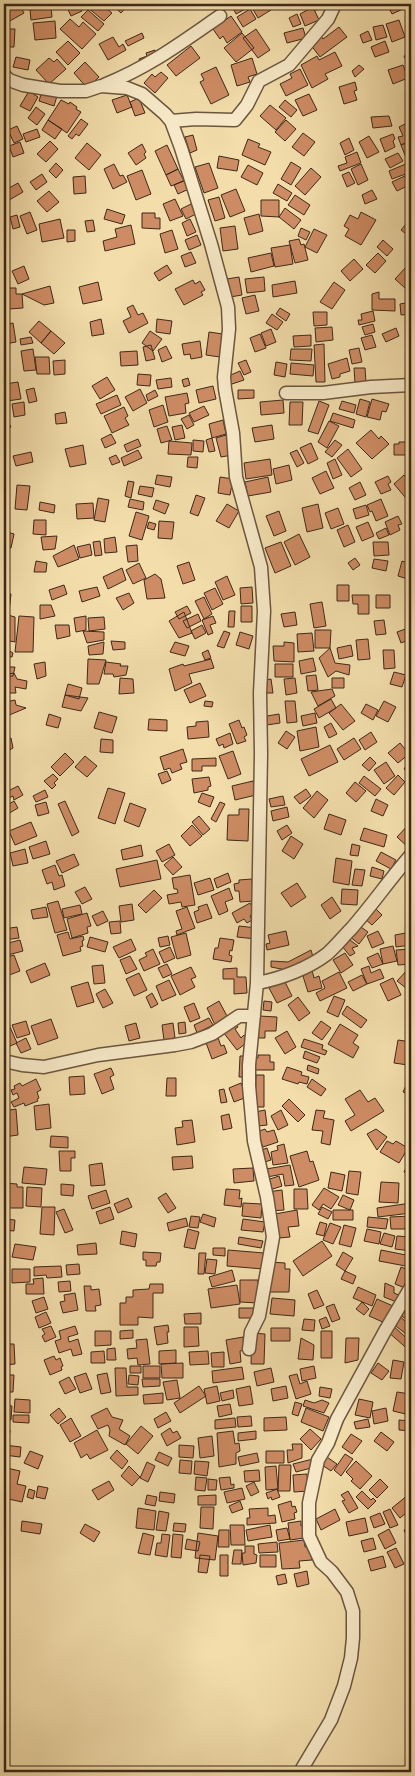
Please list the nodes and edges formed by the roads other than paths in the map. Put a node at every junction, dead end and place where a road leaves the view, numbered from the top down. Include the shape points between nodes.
1 (335, 4) edge
2 (220, 16) dead end
3 (4, 75) edge
4 (101, 86) junction
5 (171, 121) junction
6 (411, 385) edge
7 (286, 394) dead end
8 (411, 855) edge
9 (257, 983) junction
10 (254, 1016) junction
11 (4, 1061) edge
12 (411, 1287) edge
13 (248, 1349) dead end
14 (300, 1772) edge

1 - 5 street via 328,19 289,64 259,81 234,120
2 - 4 street via 158,59
3 - 4 street via 23,85 60,91 86,91
4 - 5 street via 127,88 142,94
5 - 9 street via 212,244 228,307 225,389 236,477 262,582 264,630 260,693
6 - 7 street
8 - 9 street via 362,917 326,954 309,965
9 - 10 street
10 - 11 street via 238,1016 212,1034 192,1042 44,1067
10 - 13 street via 249,1066 250,1110 273,1237 259,1316 251,1332
12 - 14 street via 337,1419 318,1460 309,1503 309,1536 321,1562 347,1592 353,1611 353,1638 344,1686 331,1720

